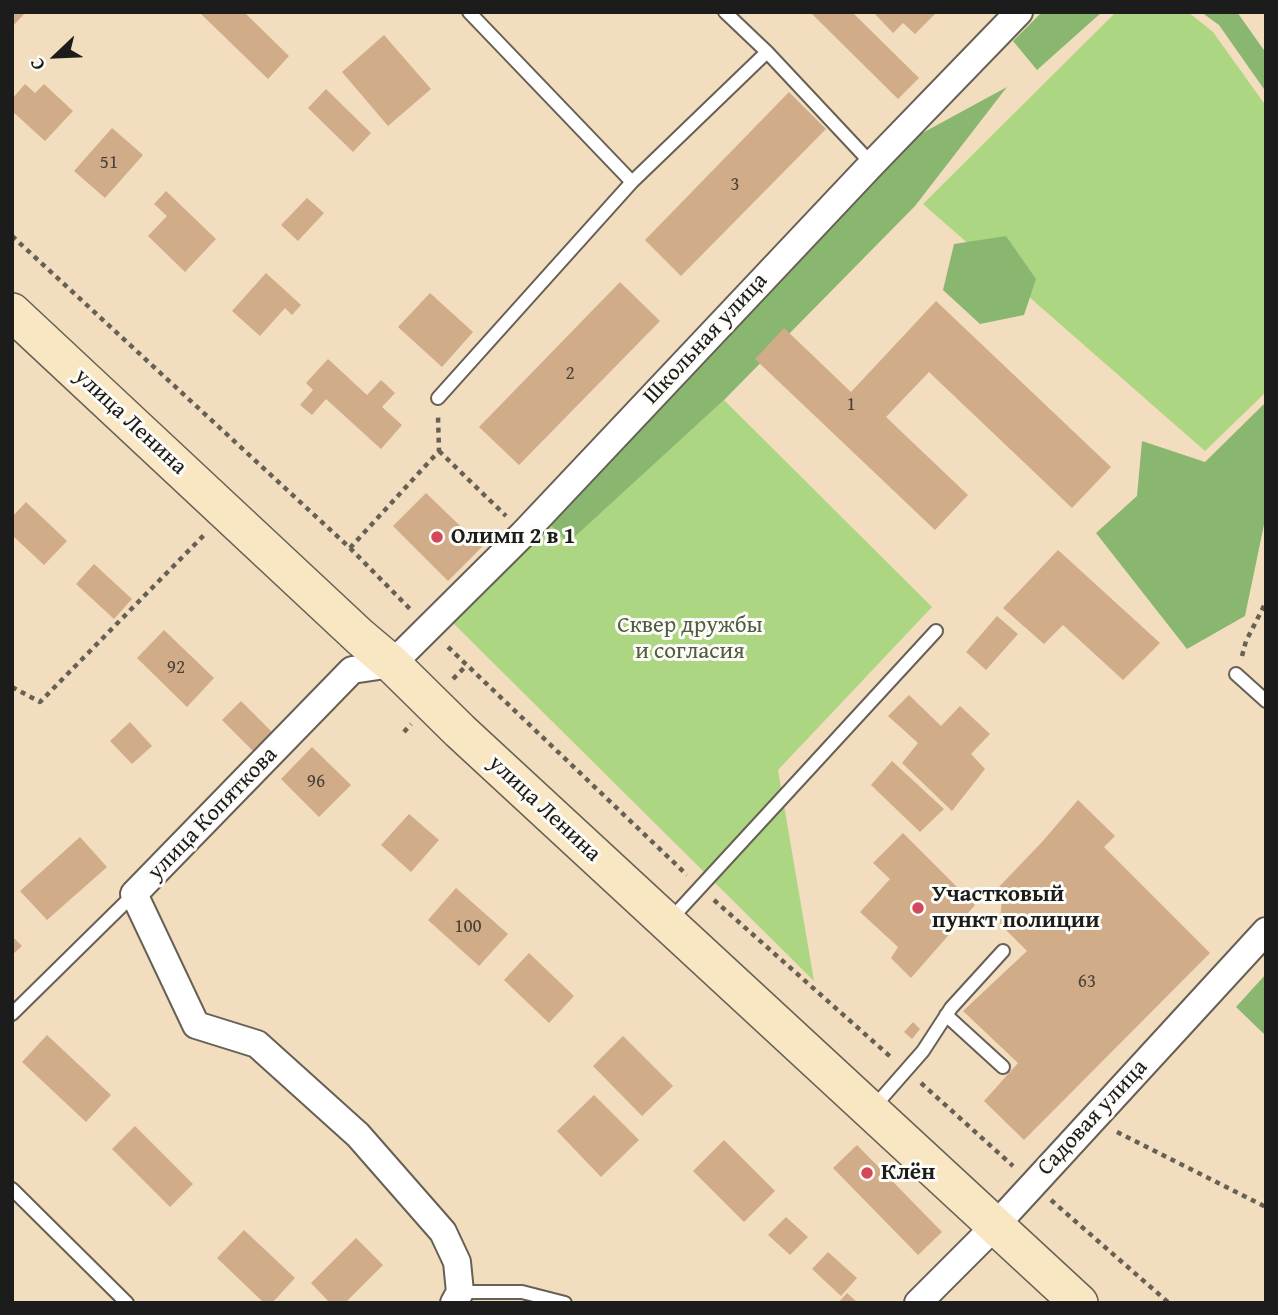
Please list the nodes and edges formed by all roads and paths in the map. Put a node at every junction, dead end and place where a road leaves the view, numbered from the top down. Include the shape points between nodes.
1 (469, 12) edge
2 (725, 12) edge
3 (1014, 14) edge
4 (767, 52) junction
5 (872, 164) junction
6 (632, 182) junction
7 (12, 236) edge
8 (12, 312) edge
9 (438, 398) joint
10 (439, 451) junction
11 (226, 512) junction
12 (523, 534) junction
13 (350, 548) junction
14 (1266, 602) edge
15 (428, 628) junction
16 (936, 631) dead end
17 (392, 664) junction
18 (1236, 674) joint
19 (12, 687) edge
20 (1266, 701) edge
21 (701, 888) junction
22 (134, 894) junction
23 (668, 923) junction
24 (1266, 931) edge
25 (1003, 951) dead end
26 (12, 1014) edge
27 (946, 1015) junction
28 (1003, 1067) dead end
29 (906, 1070) junction
30 (871, 1110) junction
31 (1092, 1119) junction
32 (1033, 1184) junction
33 (12, 1189) edge
34 (1266, 1207) edge
35 (996, 1227) junction
36 (457, 1297) edge
37 (127, 1303) edge
38 (565, 1303) edge
39 (918, 1303) edge
40 (1079, 1303) edge
41 (1170, 1303) edge

1 - 6 lane
2 - 4 lane
3 - 5 street, Школьная улица
4 - 5 lane
4 - 6 lane
5 - 12 street, Школьная улица
6 - 9 lane
7 - 13 path
8 - 11 main road, улица Ленина
9 - 10 path
10 - 12 path
10 - 13 path
11 - 17 main road, улица Ленина
11 - 19 path via 40,702
12 - 15 street, Школьная улица
13 - 15 path
14 - 18 path
15 - 17 street, Школьная улица
15 - 21 path
16 - 21 lane
17 - 22 street, улица Копяткова via 352,670
17 - 23 main road, улица Ленина
18 - 20 lane
21 - 23 lane
21 - 29 path
22 - 26 lane
22 - 36 street, улица Копяткова via 196,1025 257,1044 358,1135 443,1232 457,1262
23 - 30 main road, улица Ленина
24 - 31 street, Садовая улица
25 - 27 lane
27 - 28 lane
27 - 29 lane
29 - 30 lane
29 - 32 path
30 - 35 main road, улица Ленина
31 - 32 street, Садовая улица
31 - 34 path
32 - 35 street, Садовая улица
32 - 41 path
33 - 37 lane
35 - 39 street, Садовая улица
35 - 40 main road, улица Ленина
36 - 38 lane via 522,1292

